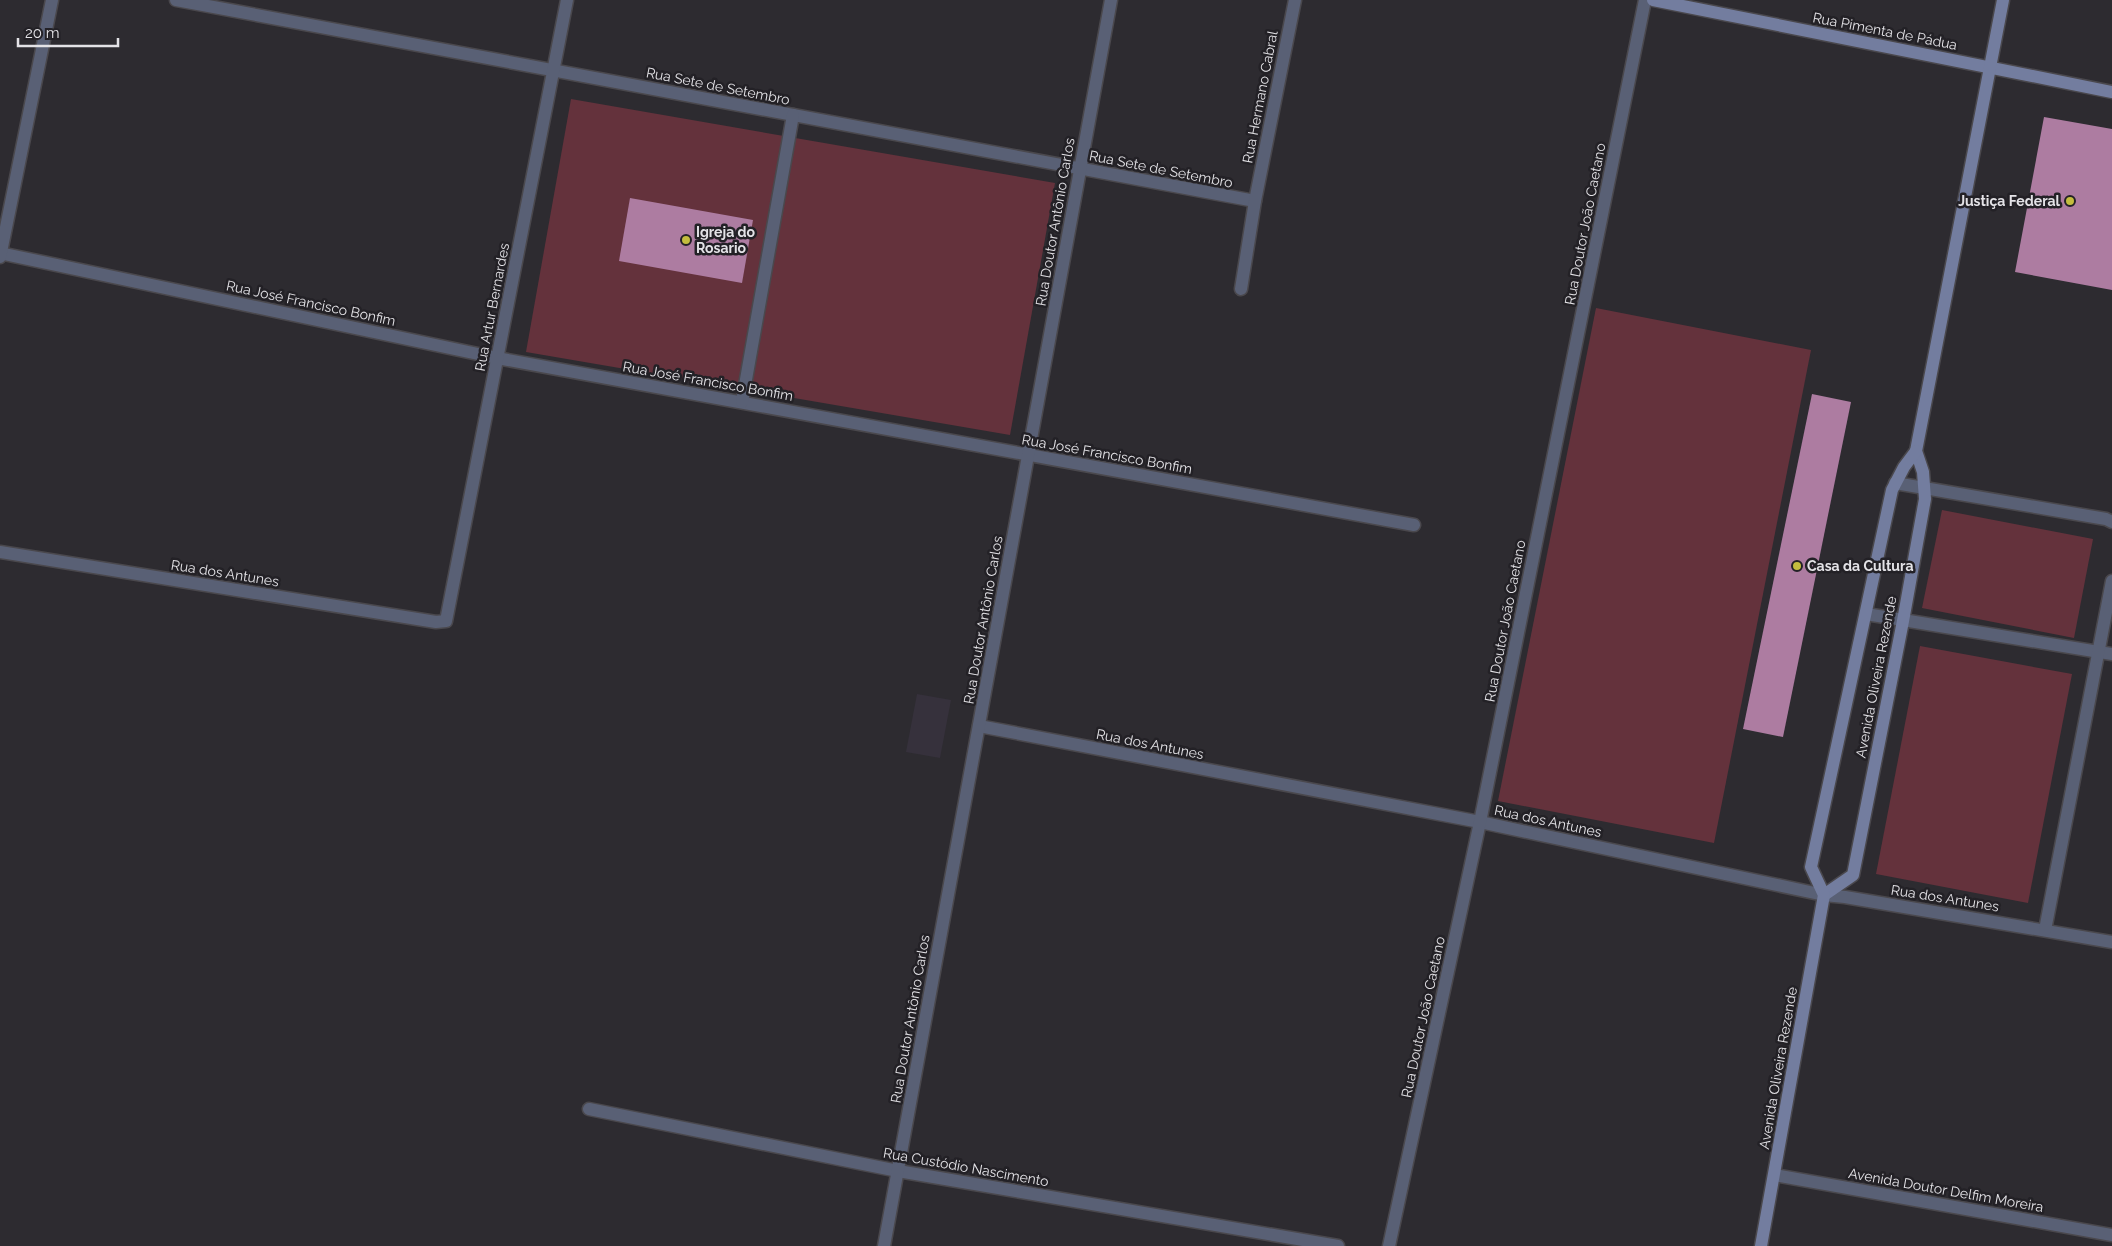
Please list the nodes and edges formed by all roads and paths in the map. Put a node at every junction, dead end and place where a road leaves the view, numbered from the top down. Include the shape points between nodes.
1 (52, 0) edge
2 (176, 0) edge
3 (567, 0) edge
4 (1111, 0) edge
5 (1295, 0) edge
6 (1645, 0) edge
7 (1653, 0) edge
8 (2003, 0) edge
9 (1990, 67) junction
10 (553, 70) junction
11 (2112, 92) edge
12 (793, 115) junction
13 (1080, 169) junction
14 (1254, 201) junction
15 (0, 254) edge
16 (1241, 289) dead end
17 (497, 358) junction
18 (742, 402) junction
19 (1916, 451) junction
20 (1028, 454) junction
21 (1896, 483) junction
22 (1924, 488) junction
23 (2112, 522) edge
24 (1414, 525) dead end
25 (0, 552) edge
26 (2112, 581) edge
27 (1866, 614) junction
28 (446, 621) joint
29 (1903, 621) junction
30 (2098, 652) junction
31 (2112, 654) edge
32 (979, 726) junction
33 (1480, 822) junction
34 (1824, 895) junction
35 (2045, 930) junction
36 (2112, 942) edge
37 (589, 1109) dead end
38 (898, 1171) junction
39 (1775, 1175) junction
40 (2112, 1235) edge
41 (884, 1246) edge
42 (1338, 1246) edge
43 (1389, 1246) edge
44 (1761, 1246) edge

1 - 15 street
2 - 10 street, Rua Sete de Setembro
3 - 10 street, Rua Artur Bernardes
4 - 13 street, Rua Doutor Antônio Carlos
5 - 14 street, Rua Hermano Cabral
6 - 33 street, Rua Doutor João Caetano
7 - 9 main road, Rua Pimenta de Pádua
8 - 9 main road, Avenida Oliveira Rezende
9 - 11 main road, Rua Pimenta de Pádua
9 - 19 main road, Avenida Oliveira Rezende
10 - 12 street, Rua Sete de Setembro
10 - 17 street, Rua Artur Bernardes
12 - 13 street, Rua Sete de Setembro
12 - 18 street
13 - 14 street, Rua Sete de Setembro
13 - 20 street, Rua Doutor Antônio Carlos
14 - 16 street, Rua Hermano Cabral
15 - 17 street, Rua José Francisco Bonfim
17 - 18 street, Rua José Francisco Bonfim
17 - 28 street, Rua Artur Bernardes
18 - 20 street, Rua José Francisco Bonfim
19 - 21 main road, Avenida Oliveira Rezende
19 - 22 main road, Avenida Oliveira Rezende
20 - 24 street, Rua José Francisco Bonfim
20 - 32 street, Rua Doutor Antônio Carlos
21 - 22 street
21 - 27 main road, Avenida Oliveira Rezende
22 - 23 street
22 - 29 main road, Avenida Oliveira Rezende via 1925,499
25 - 28 street, Rua dos Antunes via 436,622
26 - 30 street
27 - 29 street
27 - 34 main road, Avenida Oliveira Rezende via 1811,867
29 - 30 street
29 - 34 main road, Avenida Oliveira Rezende via 1852,875
30 - 31 street
30 - 35 street
32 - 33 street, Rua dos Antunes
32 - 38 street, Rua Doutor Antônio Carlos
33 - 34 street, Rua dos Antunes
33 - 43 street, Rua Doutor João Caetano
34 - 35 street, Rua dos Antunes
34 - 39 main road, Avenida Oliveira Rezende
35 - 36 street, Rua dos Antunes
37 - 38 street, Rua Custódio Nascimento
38 - 41 street, Rua Doutor Antônio Carlos
38 - 42 street, Rua Custódio Nascimento
39 - 40 street, Avenida Doutor Delfim Moreira
39 - 44 main road, Avenida Oliveira Rezende

